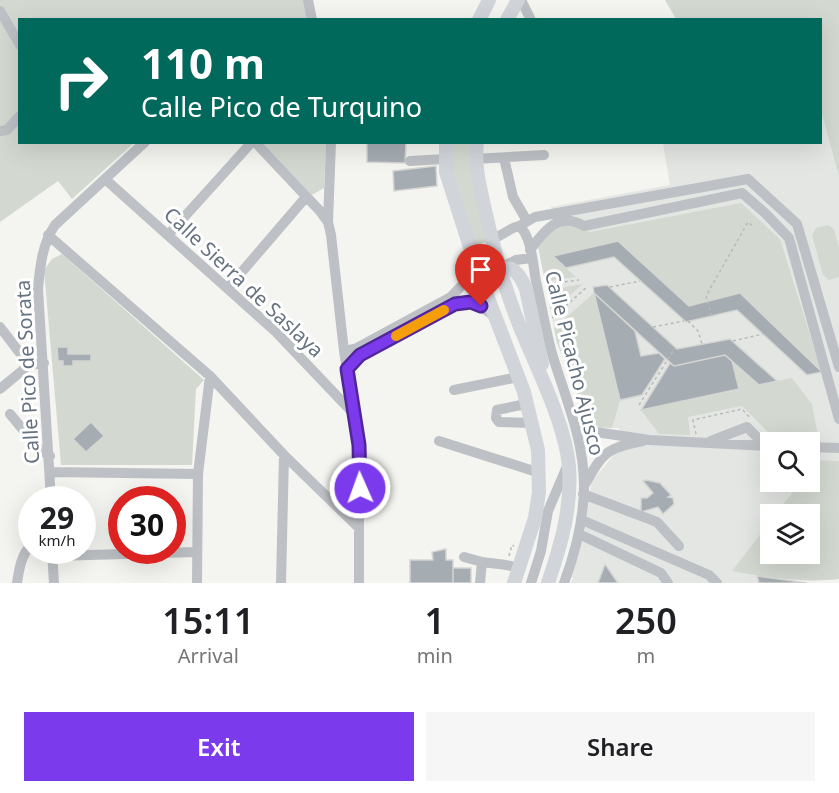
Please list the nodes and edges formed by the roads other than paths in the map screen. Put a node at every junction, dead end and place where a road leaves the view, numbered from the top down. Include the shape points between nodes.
1 (308, 0) edge
2 (489, 0) edge
3 (520, 0) edge
4 (0, 11) edge
5 (312, 18) edge
6 (480, 18) edge
7 (508, 18) edge
8 (530, 18) edge
9 (18, 42) edge
10 (18, 118) edge
11 (0, 131) edge
12 (143, 144) edge
13 (251, 144) edge
14 (255, 144) edge
15 (331, 144) edge
16 (446, 144) edge
17 (477, 144) edge
18 (544, 155) dead end
19 (504, 158) junction
20 (445, 159) junction
21 (475, 159) junction
22 (410, 160) dead end
23 (105, 179) junction
24 (306, 197) junction
25 (645, 197) junction
26 (648, 213) junction
27 (540, 216) junction
28 (328, 222) junction
29 (523, 224) junction
30 (547, 228) junction
31 (48, 235) junction
32 (168, 235) junction
33 (492, 240) junction
34 (471, 250) junction
35 (530, 254) junction
36 (500, 268) junction
37 (477, 269) junction
38 (228, 288) junction
39 (494, 316) junction
40 (0, 327) edge
41 (344, 351) junction
42 (44, 363) junction
43 (29, 365) junction
44 (839, 367) edge
45 (348, 374) junction
46 (210, 376) junction
47 (518, 377) junction
48 (324, 382) junction
49 (0, 389) edge
50 (454, 390) dead end
51 (526, 404) junction
52 (10, 414) dead end
53 (355, 416) junction
54 (839, 419) edge
55 (531, 423) junction
56 (576, 429) junction
57 (760, 438) edge
58 (650, 440) junction
59 (439, 441) dead end
60 (708, 442) junction
61 (760, 445) edge
62 (820, 447) edge
63 (839, 448) edge
64 (284, 455) junction
65 (50, 456) junction
66 (568, 462) junction
67 (50, 472) junction
68 (540, 473) junction
69 (198, 474) junction
70 (50, 486) edge
71 (584, 490) junction
72 (548, 511) junction
73 (582, 520) junction
74 (566, 522) junction
75 (359, 528) junction
76 (579, 534) junction
77 (679, 546) dead end
78 (197, 552) junction
79 (96, 553) edge
80 (464, 557) dead end
81 (482, 562) junction
82 (678, 562) junction
83 (20, 564) edge
84 (53, 564) edge
85 (512, 570) edge
86 (664, 578) edge
87 (17, 583) edge
88 (54, 583) edge
89 (197, 583) edge
90 (281, 583) edge
91 (359, 583) edge
92 (480, 583) edge
93 (531, 583) edge
94 (549, 583) edge
95 (564, 583) edge
96 (717, 583) edge

1 - 5 street
2 - 6 main road
3 - 7 main road
3 - 8 street
4 - 9 street
10 - 11 street via 7,130
12 - 23 street, Calle Pico de Sorata
13 - 32 street
14 - 24 street
15 - 28 street
16 - 20 main road
17 - 21 main road
18 - 19 street
19 - 21 street
19 - 29 street, Calle Picacho Ajusco
20 - 22 street
20 - 34 main road
21 - 33 main road
23 - 31 street, Calle Pico de Sorata
23 - 32 street, Calle Sierra de Saslaya
24 - 28 street
24 - 38 street
25 - 26 street
25 - 27 street
25 - 44 street via 734,180 752,181 797,224
26 - 30 street via 584,226 570,220
26 - 54 street via 742,193 785,232
27 - 29 street
27 - 30 street
28 - 41 street
29 - 33 street
29 - 35 street, Calle Picacho Ajusco
30 - 35 street
31 - 42 street, Calle Pico de Sorata via 38,289
31 - 46 street
32 - 38 street, Calle Sierra de Saslaya
33 - 34 main road
33 - 36 main road
34 - 37 main road
35 - 36 street, Calle Picacho Ajusco
35 - 56 street, Calle Picacho Ajusco via 552,354
36 - 37 main road via 489,273
36 - 66 main road via 548,392
37 - 39 main road
37 - 41 street via 451,297 357,348
38 - 48 street, Calle Sierra de Saslaya
39 - 45 street via 476,303 455,304 360,355
39 - 47 main road
40 - 43 street
41 - 45 street
42 - 43 street
42 - 65 street, Calle Pico de Sorata
43 - 49 street
45 - 48 street via 337,385
45 - 53 street
46 - 64 street
46 - 69 street
47 - 50 street
47 - 51 main road
48 - 53 street, Calle Sierra de Saslaya
51 - 55 main road
51 - 55 street via 497,410 496,418 499,422
52 - 65 street via 39,449
53 - 75 street
55 - 68 main road
56 - 58 street
56 - 71 street, Calle Picacho Ajusco
57 - 60 street via 747,426
58 - 60 street
58 - 71 street via 616,446 605,455
59 - 68 street
60 - 61 street
62 - 63 street
64 - 75 street
64 - 90 street
65 - 67 street, Calle Pico de Sorata
66 - 72 street
66 - 74 main road
67 - 69 street
67 - 70 street, Calle Pico de Sorata
68 - 85 main road via 535,518
69 - 78 street
71 - 73 street, Calle Picacho Ajusco
71 - 77 street via 657,522
72 - 74 street
72 - 93 street
73 - 76 street, Calle Picacho Ajusco
73 - 82 street
74 - 94 main road
75 - 91 street
76 - 86 street
76 - 95 street, Calle Picacho Ajusco
78 - 79 street
78 - 89 street
80 - 81 street
81 - 85 street
81 - 92 street
82 - 86 street
82 - 96 street via 709,575
83 - 87 street
84 - 88 street

